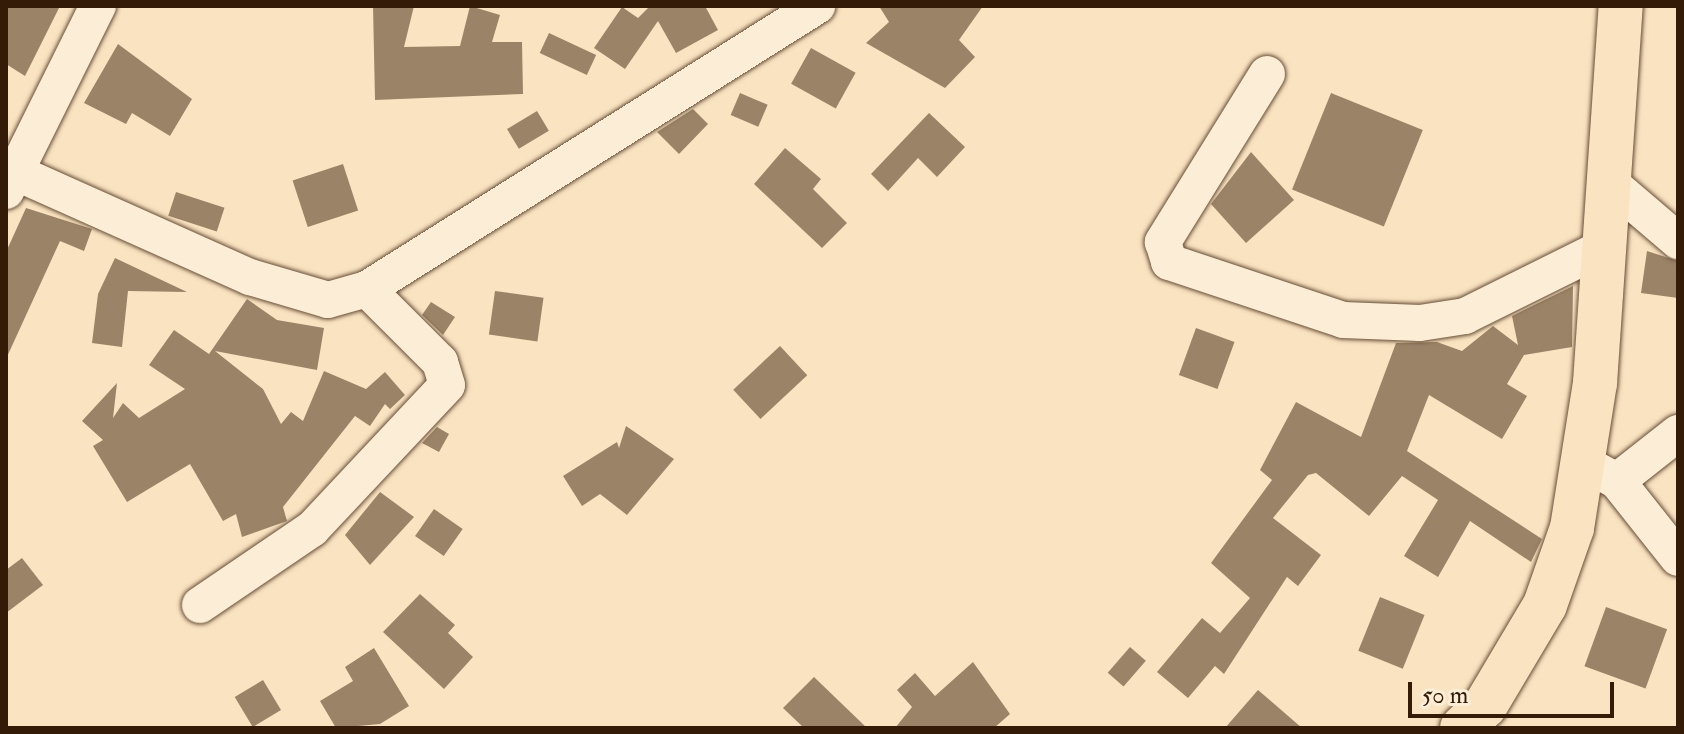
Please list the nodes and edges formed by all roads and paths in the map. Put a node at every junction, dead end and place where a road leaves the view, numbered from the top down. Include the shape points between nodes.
1 (98, 6) edge
2 (817, 6) edge
3 (1621, 6) edge
4 (1267, 74) dead end
5 (9, 177) edge
6 (1609, 182) junction
7 (1678, 241) edge
8 (1604, 247) junction
9 (367, 289) junction
10 (1678, 433) edge
11 (1601, 473) junction
12 (1662, 513) edge
13 (1678, 558) edge
14 (200, 605) dead end
15 (1462, 728) edge

1 - 5 street
2 - 9 street
3 - 6 main road
4 - 8 street via 1163,242 1169,262 1343,320 1420,323 1465,316
5 - 9 street via 250,277 328,300
6 - 7 street
6 - 8 main road
8 - 11 main road
9 - 14 street via 440,362 447,385 312,529
10 - 11 street
11 - 12 street
11 - 15 main road via 1545,605 1485,706
12 - 13 street

